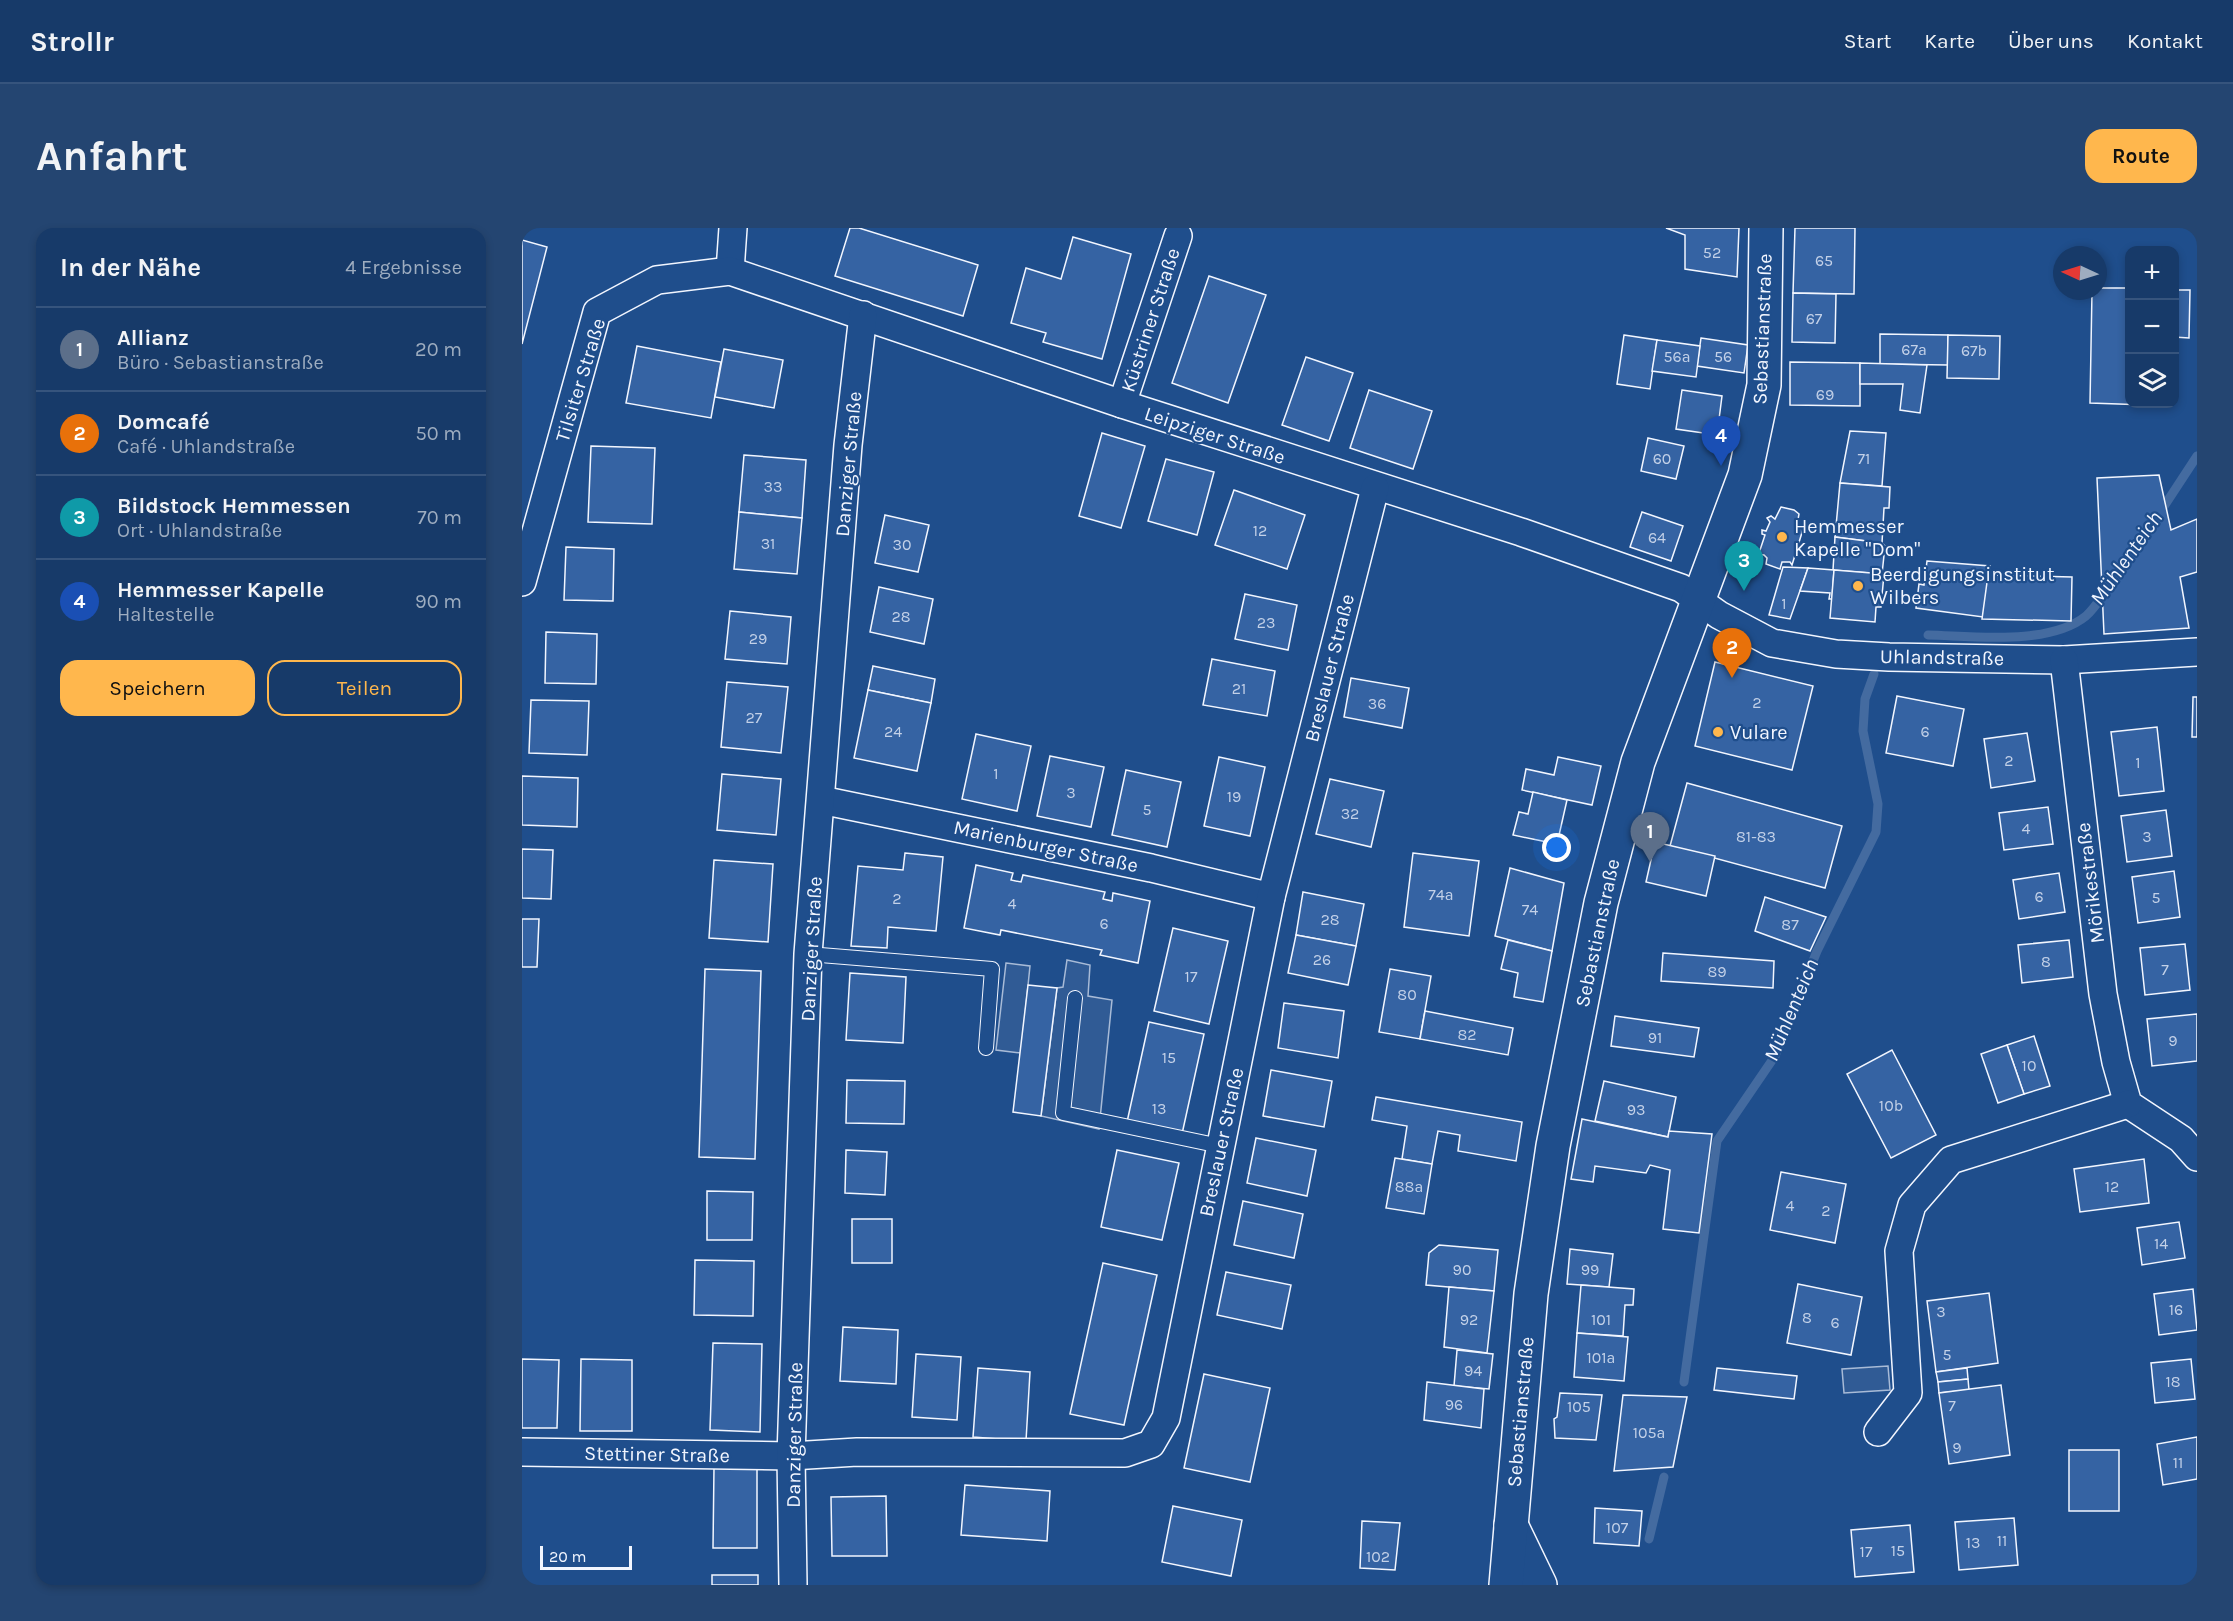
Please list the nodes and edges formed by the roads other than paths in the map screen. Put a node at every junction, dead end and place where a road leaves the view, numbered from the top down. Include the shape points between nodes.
1 (733, 228) edge
2 (1766, 228) edge
3 (1178, 236) dead end
4 (730, 271) junction
5 (863, 315) junction
6 (1122, 404) junction
7 (1375, 488) junction
8 (522, 582) edge
9 (1699, 599) junction
10 (2197, 652) edge
11 (2064, 660) junction
12 (821, 800) junction
13 (1271, 897) junction
14 (808, 954) junction
15 (1075, 998) dead end
16 (986, 1048) dead end
17 (2128, 1104) junction
18 (1220, 1146) junction
19 (2197, 1157) edge
20 (1878, 1432) dead end
21 (522, 1452) edge
22 (791, 1456) junction
23 (1510, 1523) junction
24 (793, 1585) edge
25 (1506, 1585) edge
26 (1540, 1585) edge

1 - 4 street
2 - 9 street, Sebastianstraße via 1764,385 1756,433 1745,475
3 - 6 street, Küstriner Straße
4 - 5 street, Leipziger Straße
4 - 8 street, Tilsiter Straße via 657,280 597,312
5 - 6 street, Leipziger Straße
5 - 12 street, Danziger Straße via 848,445
6 - 7 street, Leipziger Straße
7 - 9 street, Leipziger Straße via 1521,532 1681,588
7 - 13 street, Breslauer Straße
9 - 11 street, Uhlandstraße via 1719,615 1772,643 1802,649 1889,657
9 - 23 street, Sebastianstraße via 1638,762 1601,903 1553,1146 1531,1294
10 - 11 street, Uhlandstraße
11 - 17 street, Mörikestraße via 2103,994
12 - 13 street, Marienburger Straße via 1151,868
12 - 14 street, Danziger Straße
13 - 18 street, Breslauer Straße
14 - 16 lane via 992,969
14 - 22 street, Danziger Straße
15 - 18 lane via 1063,1113
17 - 19 street via 2181,1138
17 - 20 street via 1951,1160 1912,1205 1899,1251 1908,1393
18 - 22 street, Breslauer Straße via 1166,1418 1151,1444 1125,1453 857,1452
21 - 22 street, Stettiner Straße
22 - 24 street, Danziger Straße
23 - 25 street, Sebastianstraße
23 - 26 street

